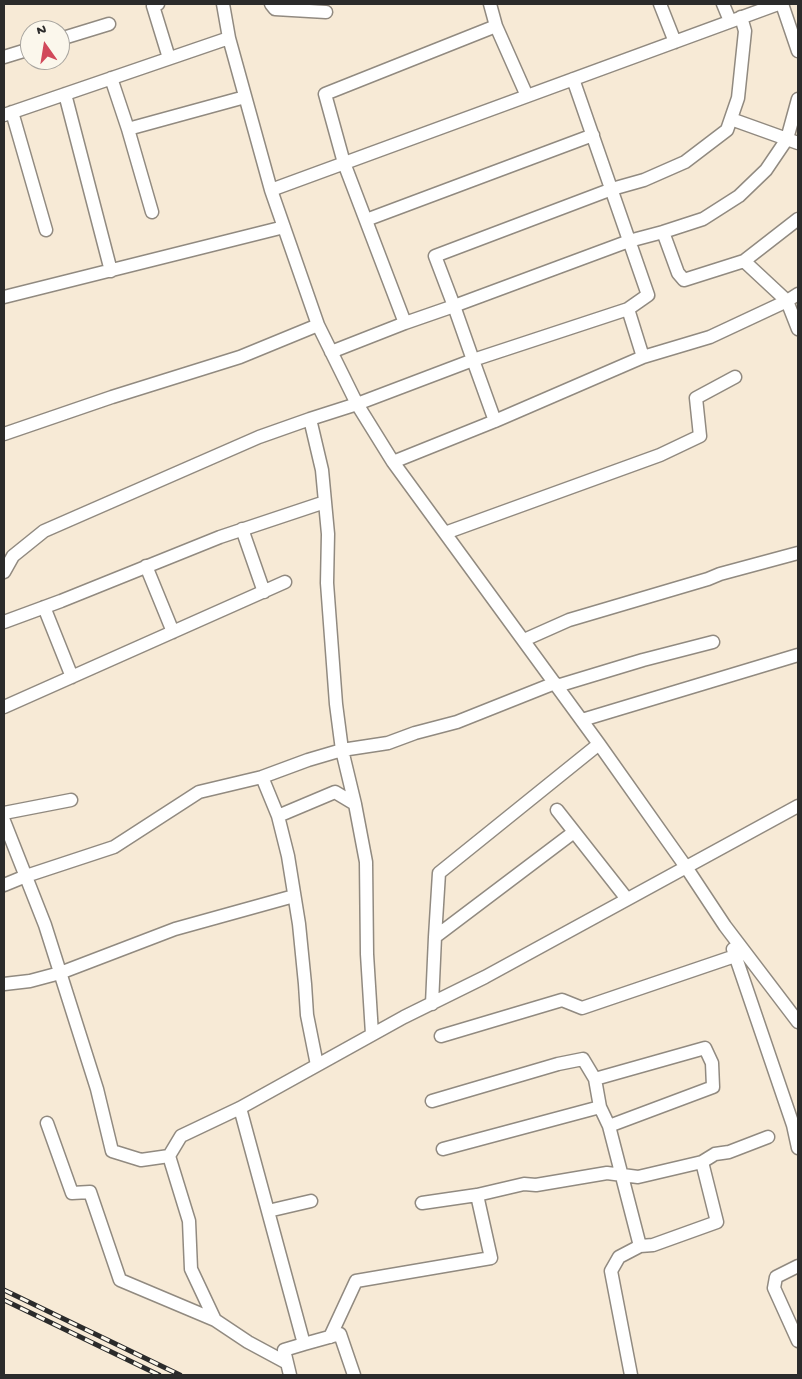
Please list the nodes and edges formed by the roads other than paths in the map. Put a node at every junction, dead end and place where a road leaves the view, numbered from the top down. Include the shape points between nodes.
1 (158, 4) edge
2 (223, 4) edge
3 (271, 4) edge
4 (490, 4) edge
5 (660, 4) edge
6 (723, 4) edge
7 (778, 4) edge
8 (782, 4) edge
9 (326, 12) dead end
10 (736, 19) junction
11 (109, 24) dead end
12 (496, 26) junction
13 (70, 36) edge
14 (229, 38) junction
15 (675, 42) junction
16 (798, 51) edge
17 (20, 52) edge
18 (4, 57) edge
19 (170, 58) junction
20 (111, 78) junction
21 (573, 79) junction
22 (65, 94) junction
23 (527, 96) junction
24 (246, 97) junction
25 (798, 99) edge
26 (6, 112) edge
27 (731, 118) junction
28 (128, 129) junction
29 (593, 135) junction
30 (792, 141) edge
31 (344, 163) junction
32 (612, 189) junction
33 (271, 190) junction
34 (152, 212) dead end
35 (798, 219) edge
36 (366, 220) junction
37 (284, 227) junction
38 (46, 230) dead end
39 (663, 232) junction
40 (629, 241) junction
41 (744, 261) junction
42 (111, 270) junction
43 (798, 294) edge
44 (4, 298) edge
45 (787, 301) junction
46 (454, 306) junction
47 (628, 309) junction
48 (405, 323) junction
49 (318, 325) junction
50 (798, 329) edge
51 (331, 352) junction
52 (644, 357) junction
53 (474, 360) junction
54 (734, 377) dead end
55 (357, 404) junction
56 (310, 419) junction
57 (496, 421) junction
58 (4, 434) edge
59 (393, 462) junction
60 (325, 502) junction
61 (242, 529) junction
62 (445, 534) junction
63 (798, 554) edge
64 (146, 566) junction
65 (4, 572) edge
66 (285, 582) dead end
67 (264, 592) junction
68 (44, 607) junction
69 (4, 622) edge
70 (173, 632) junction
71 (524, 640) junction
72 (713, 642) dead end
73 (798, 655) edge
74 (72, 677) junction
75 (556, 685) junction
76 (4, 707) edge
77 (582, 720) junction
78 (599, 744) junction
79 (342, 750) junction
80 (262, 777) junction
81 (71, 800) dead end
82 (354, 804) junction
83 (798, 806) edge
84 (557, 810) dead end
85 (4, 813) edge
86 (278, 816) junction
87 (4, 821) edge
88 (574, 832) junction
89 (686, 867) junction
90 (26, 876) junction
91 (4, 885) edge
92 (294, 896) junction
93 (627, 899) junction
94 (725, 926) junction
95 (435, 937) junction
96 (735, 956) junction
97 (60, 973) junction
98 (4, 984) edge
99 (432, 1004) junction
100 (798, 1022) edge
101 (372, 1034) junction
102 (441, 1036) dead end
103 (317, 1065) junction
104 (595, 1079) junction
105 (432, 1101) dead end
106 (600, 1107) junction
107 (240, 1108) junction
108 (47, 1123) dead end
109 (796, 1124) edge
110 (609, 1126) junction
111 (768, 1137) dead end
112 (798, 1148) edge
113 (443, 1149) dead end
114 (169, 1156) junction
115 (702, 1162) junction
116 (621, 1175) junction
117 (476, 1195) junction
118 (312, 1201) dead end
119 (422, 1203) dead end
120 (268, 1211) junction
121 (640, 1246) junction
122 (798, 1266) edge
123 (216, 1320) junction
124 (795, 1325) edge
125 (330, 1337) junction
126 (798, 1341) edge
127 (304, 1344) junction
128 (288, 1369) edge
129 (354, 1375) edge
130 (631, 1375) edge

1 - 19 street via 153,6
2 - 14 street
3 - 9 street via 275,9
4 - 12 street
5 - 15 street
6 - 10 street
7 - 10 street
8 - 16 street
10 - 15 street
10 - 27 street via 745,31 738,98
11 - 13 street
12 - 23 street
12 - 31 street via 325,94
14 - 19 street
14 - 24 street
15 - 21 street
17 - 18 street
19 - 20 street
20 - 22 street
20 - 28 street
21 - 23 street
21 - 29 street
22 - 26 street
22 - 42 street
23 - 31 street
24 - 28 street
24 - 33 street
25 - 30 street
26 - 38 street
27 - 30 street
27 - 32 street via 727,130 685,162 644,180
28 - 34 street
29 - 32 street
29 - 36 street
30 - 39 street via 738,196 704,219
31 - 33 street
31 - 36 street
32 - 40 street
32 - 46 street via 435,256
33 - 37 street
35 - 41 street
36 - 48 street
37 - 42 street
37 - 49 street
39 - 40 street
39 - 41 street via 678,273 684,280
40 - 46 street
40 - 47 street via 648,296
41 - 45 street
42 - 44 street
43 - 45 street
45 - 50 street
45 - 52 street via 710,337
46 - 48 street
46 - 53 street
47 - 52 street
47 - 53 street
48 - 51 street
49 - 51 street
49 - 58 street via 240,357 112,396
51 - 55 street
52 - 57 street
53 - 55 street
53 - 57 street
54 - 62 street via 696,398 700,436
55 - 56 street
55 - 59 street
56 - 60 street via 322,470
56 - 65 street via 259,437 44,531 13,556
57 - 59 street
59 - 62 street
60 - 61 street
60 - 79 street via 327,583
61 - 64 street
61 - 67 street
62 - 71 street
63 - 71 street via 569,620
64 - 68 street
64 - 70 street
66 - 67 street
67 - 70 street
68 - 69 street
68 - 74 street
70 - 74 street
71 - 75 street
72 - 75 street
73 - 77 street
74 - 76 street
75 - 77 street
75 - 79 street via 388,743
77 - 78 street
78 - 89 street
78 - 95 street via 439,873
79 - 80 street
79 - 82 street
80 - 86 street
80 - 90 street via 199,792 114,847
81 - 85 street
82 - 86 street via 335,792
82 - 101 street via 366,862
83 - 89 street
84 - 88 street
86 - 92 street
87 - 90 street
88 - 93 street
88 - 95 street
89 - 93 street
89 - 94 street
90 - 91 street
90 - 97 street
92 - 97 street via 175,929
92 - 103 street via 307,1015
93 - 99 street
94 - 96 street
94 - 100 street
95 - 99 street
96 - 102 street via 582,1008 562,1000
96 - 109 street
97 - 98 street
97 - 114 street via 97,1090 112,1151 141,1160
99 - 101 street
101 - 103 street
103 - 107 street
104 - 105 street via 584,1059 580,1059
104 - 106 street
104 - 110 street via 705,1048 712,1063 713,1087
106 - 110 street
106 - 113 street
107 - 114 street via 181,1136
107 - 120 street
108 - 123 street via 72,1193 90,1192 120,1280
109 - 112 street
110 - 116 street
111 - 115 street via 715,1154
114 - 123 street via 189,1221 192,1269
115 - 116 street via 638,1177
115 - 121 street via 717,1222 653,1245
116 - 117 street via 607,1173 536,1186 524,1184
116 - 121 street
117 - 119 street
117 - 125 street via 490,1258 356,1281
118 - 120 street
120 - 127 street
121 - 130 street via 619,1257 611,1271
122 - 124 street via 776,1277 774,1288
123 - 128 street
124 - 126 street
125 - 127 street
125 - 129 street via 340,1334
127 - 128 street via 284,1350

